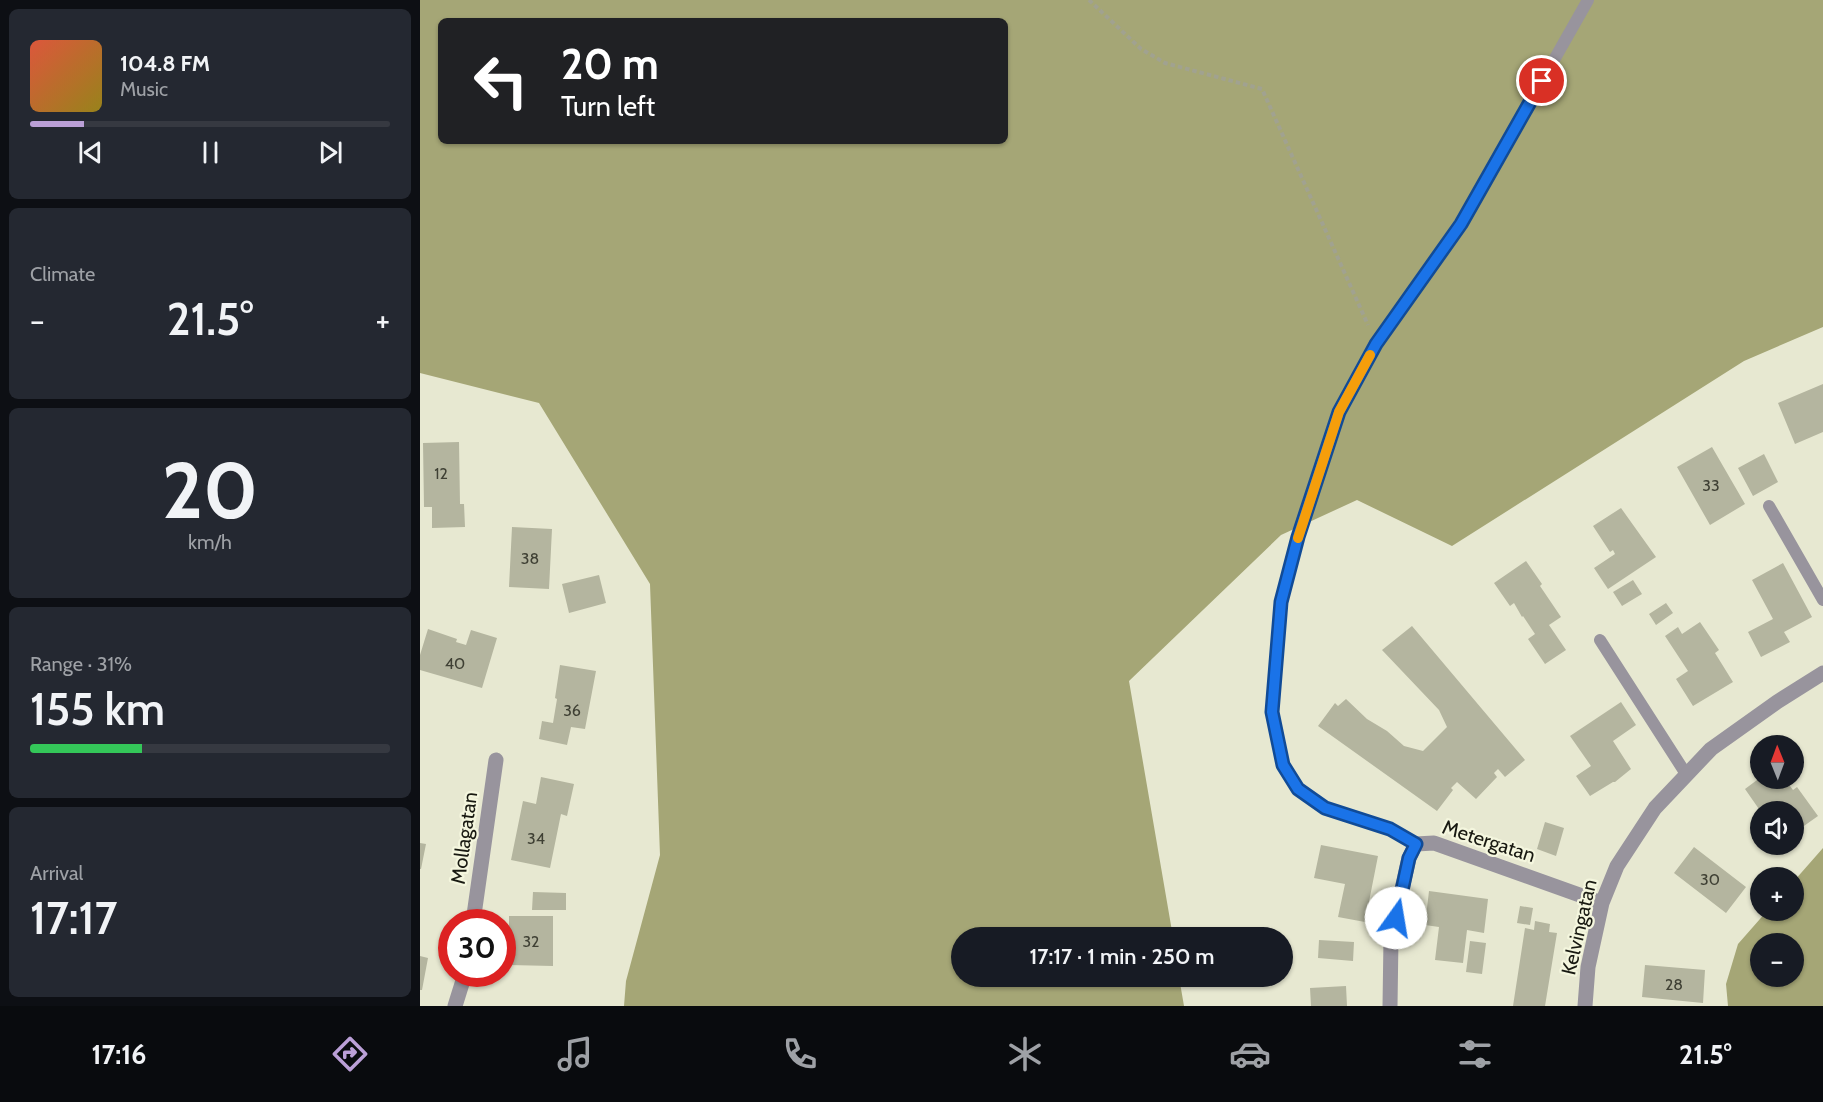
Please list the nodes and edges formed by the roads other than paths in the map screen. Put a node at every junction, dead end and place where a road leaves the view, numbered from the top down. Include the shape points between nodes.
1 (1588, 0) edge
2 (1769, 506) dead end
3 (1823, 600) edge
4 (1600, 640) dead end
5 (1823, 674) edge
6 (496, 760) dead end
7 (1686, 774) junction
8 (1416, 844) junction
9 (1602, 903) junction
10 (475, 909) edge
11 (461, 987) edge
12 (455, 1006) edge
13 (1390, 1006) edge
14 (1585, 1006) edge

1 - 8 lane via 1461,224 1376,344 1339,412 1281,602 1272,712 1283,765 1298,789 1325,808 1390,829
2 - 3 lane
4 - 7 lane
5 - 7 street, Kelvingatan via 1711,749
6 - 10 street, Mollagatan
7 - 9 street, Kelvingatan via 1655,808 1617,867
8 - 9 street, Metergatan via 1434,843
8 - 13 street, Metergatan via 1409,858 1391,938
9 - 14 street, Kelvingatan via 1588,967
11 - 12 street

